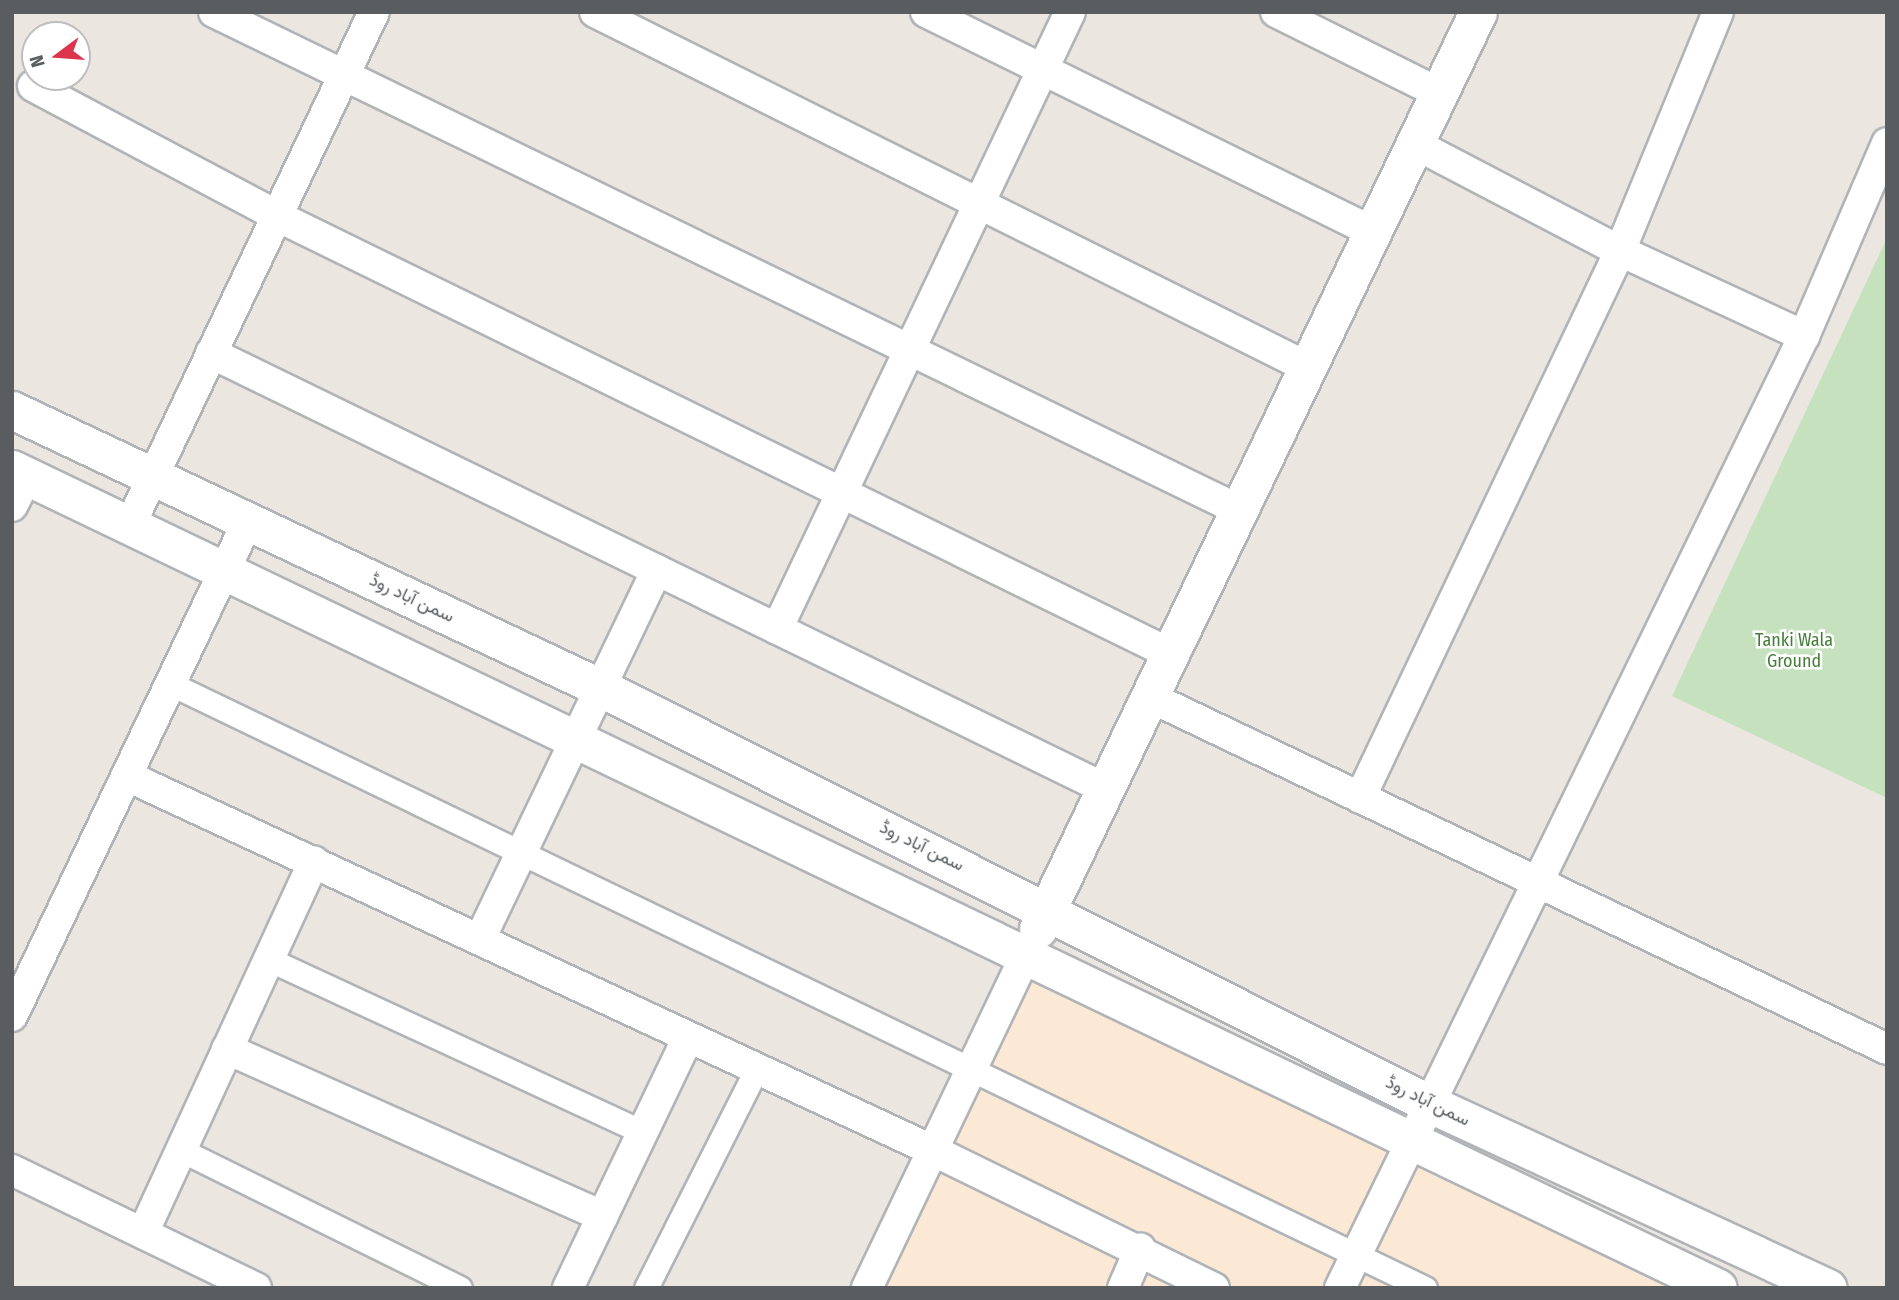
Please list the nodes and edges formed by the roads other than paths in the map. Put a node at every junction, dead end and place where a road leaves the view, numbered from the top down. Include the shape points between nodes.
1 (214, 12) edge
2 (374, 12) edge
3 (595, 12) edge
4 (926, 12) edge
5 (1070, 12) edge
6 (1276, 12) edge
7 (1478, 12) edge
8 (1718, 12) edge
9 (1042, 72) junction
10 (344, 75) junction
11 (42, 91) edge
12 (1439, 93) junction
13 (1413, 143) junction
14 (1887, 143) edge
15 (979, 204) junction
16 (276, 216) junction
17 (1371, 231) junction
18 (1620, 251) junction
19 (1804, 336) junction
20 (910, 350) junction
21 (211, 353) junction
22 (1311, 369) junction
23 (12, 410) edge
24 (153, 476) junction
25 (17, 484) edge
26 (842, 493) junction
27 (1241, 511) junction
28 (248, 521) junction
29 (130, 525) junction
30 (657, 570) junction
31 (226, 571) junction
32 (777, 629) junction
33 (1171, 654) junction
34 (171, 684) junction
35 (601, 688) junction
36 (1150, 697) junction
37 (576, 739) junction
38 (127, 776) junction
39 (1106, 789) junction
40 (1360, 798) junction
41 (521, 853) junction
42 (314, 862) junction
43 (1539, 884) junction
44 (1048, 908) junction
45 (480, 939) junction
46 (1026, 955) junction
47 (268, 959) junction
48 (12, 1016) edge
49 (688, 1037) junction
50 (228, 1049) junction
51 (1887, 1049) edge
52 (972, 1066) junction
53 (757, 1068) junction
54 (1430, 1104) junction
55 (642, 1132) junction
56 (1412, 1142) junction
57 (181, 1150) junction
58 (932, 1150) junction
59 (12, 1170) edge
60 (602, 1216) junction
61 (143, 1233) junction
62 (1140, 1249) junction
63 (1356, 1254) junction
64 (256, 1288) edge
65 (460, 1288) edge
66 (568, 1288) edge
67 (646, 1288) edge
68 (867, 1288) edge
69 (1123, 1288) edge
70 (1214, 1288) edge
71 (1340, 1288) edge
72 (1425, 1288) edge
73 (1718, 1288) edge
74 (1828, 1288) edge

1 - 10 street
2 - 10 street
3 - 15 street
4 - 9 street
5 - 9 street
6 - 12 street
7 - 12 street
8 - 18 street
9 - 15 street
9 - 17 street
10 - 16 street
10 - 20 street
11 - 16 street
12 - 13 street
13 - 17 street
13 - 18 street
14 - 19 street
15 - 20 street
15 - 22 street
16 - 21 street
16 - 26 street
17 - 22 street
18 - 19 street
18 - 40 street
19 - 43 street
20 - 26 street
20 - 27 street
21 - 24 street
21 - 30 street
22 - 27 street
23 - 24 street, سمن آباد روڈ
24 - 28 street, سمن آباد روڈ
24 - 29 street
25 - 29 street
26 - 32 street
26 - 33 street
27 - 33 street
28 - 31 street
28 - 35 street, سمن آباد روڈ
29 - 31 street
30 - 32 street
30 - 35 street
31 - 34 street
31 - 37 street
32 - 39 street
33 - 36 street
34 - 38 street
34 - 41 street
35 - 37 street
35 - 44 street, سمن آباد روڈ
36 - 39 street
36 - 40 street
37 - 41 street
37 - 46 street
38 - 42 street
38 - 48 street
39 - 44 street
40 - 43 street
41 - 45 street
41 - 52 street
42 - 45 street
42 - 47 street
43 - 51 street
43 - 54 street
44 - 46 street
44 - 54 street, سمن آباد روڈ
45 - 49 street
46 - 52 street
46 - 56 street
47 - 50 street
47 - 55 street
49 - 53 street
49 - 55 street
50 - 57 street
50 - 60 street
52 - 58 street
52 - 63 street
53 - 58 street
53 - 67 street
54 - 56 street
54 - 74 street, سمن آباد روڈ
55 - 60 street
56 - 63 street
56 - 73 street
57 - 61 street
57 - 65 street
58 - 62 street
58 - 68 street
59 - 61 street
60 - 66 street
61 - 64 street
62 - 69 street
62 - 70 street
63 - 71 street
63 - 72 street

